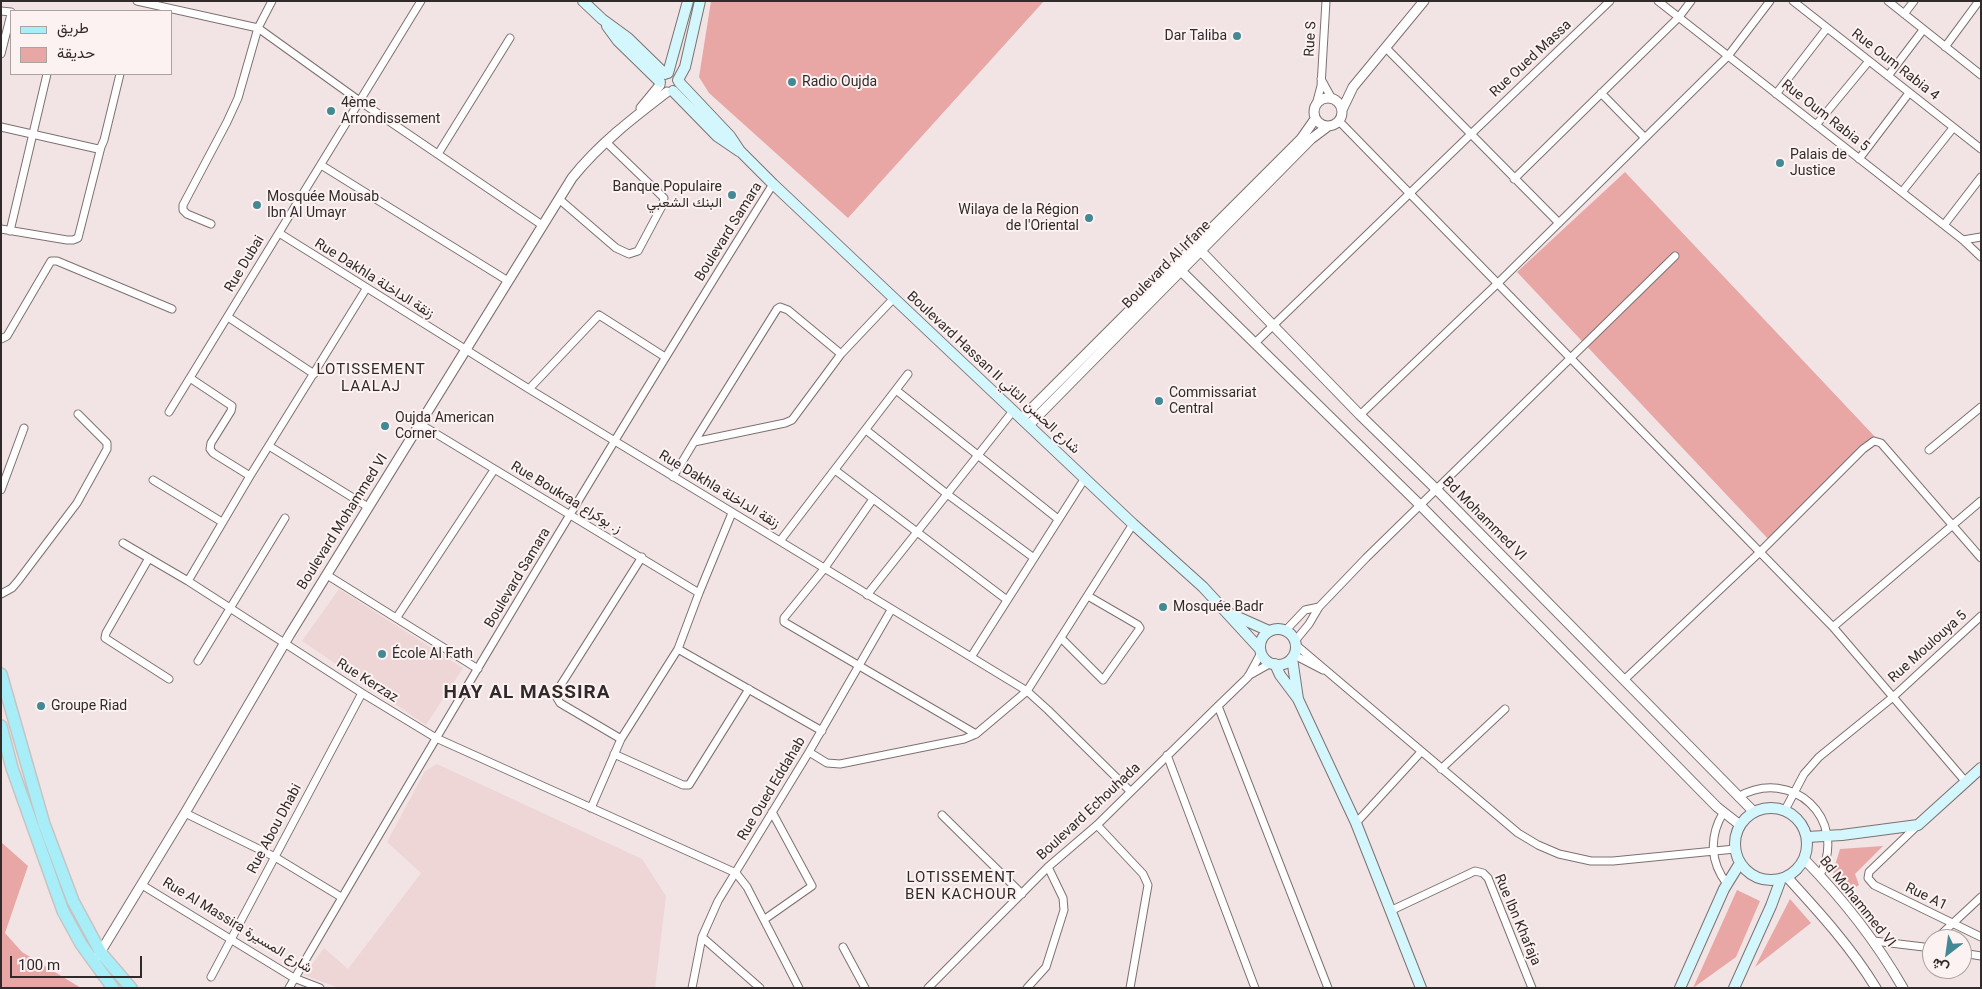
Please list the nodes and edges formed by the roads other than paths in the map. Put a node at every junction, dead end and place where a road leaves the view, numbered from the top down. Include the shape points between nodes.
1 (137, 1) edge
2 (272, 1) edge
3 (421, 1) edge
4 (583, 1) edge
5 (688, 1) edge
6 (700, 1) edge
7 (1326, 1) edge
8 (1424, 1) edge
9 (1610, 1) edge
10 (1658, 1) edge
11 (1691, 1) edge
12 (1770, 1) edge
13 (1793, 1) edge
14 (1888, 1) edge
15 (1914, 1) edge
16 (1979, 1) edge
17 (164, 4) edge
18 (1904, 14) junction
19 (10, 17) edge
20 (1678, 17) junction
21 (258, 28) junction
22 (1828, 28) junction
23 (1923, 30) junction
24 (510, 38) dead end
25 (1945, 47) junction
26 (1386, 48) junction
27 (1, 54) edge
28 (1728, 56) junction
29 (1868, 61) junction
30 (46, 75) edge
31 (120, 75) edge
32 (1981, 75) edge
33 (1888, 76) junction
34 (1321, 79) junction
35 (669, 82) junction
36 (1353, 87) junction
37 (1909, 92) junction
38 (1601, 93) junction
39 (1776, 94) junction
40 (1333, 100) junction
41 (361, 102) junction
42 (1316, 105) junction
43 (1342, 110) junction
44 (1315, 119) junction
45 (1339, 120) junction
46 (1816, 125) junction
47 (1, 127) edge
48 (1327, 127) junction
49 (1953, 128) junction
50 (32, 134) junction
51 (1470, 134) junction
52 (1645, 138) junction
53 (606, 142) junction
54 (101, 147) junction
55 (1981, 149) edge
56 (438, 154) junction
57 (1859, 158) junction
58 (321, 165) junction
59 (1981, 177) edge
60 (1514, 179) junction
61 (773, 184) junction
62 (1411, 192) junction
63 (1902, 192) junction
64 (559, 199) junction
65 (1558, 223) junction
66 (211, 224) dead end
67 (542, 225) junction
68 (1944, 225) junction
69 (1, 229) edge
70 (10, 230) junction
71 (279, 233) junction
72 (1981, 237) edge
73 (1963, 240) junction
74 (1198, 248) junction
75 (1675, 256) dead end
76 (1981, 257) edge
77 (1178, 268) junction
78 (508, 281) junction
79 (1498, 283) junction
80 (366, 289) junction
81 (894, 298) junction
82 (172, 309) dead end
83 (228, 317) junction
84 (1273, 325) junction
85 (1, 339) edge
86 (1255, 343) junction
87 (466, 350) junction
88 (841, 354) junction
89 (665, 357) junction
90 (1570, 357) junction
91 (314, 374) junction
92 (908, 374) dead end
93 (190, 378) junction
94 (529, 389) junction
95 (896, 390) junction
96 (1981, 407) edge
97 (1013, 411) junction
98 (169, 412) dead end
99 (78, 414) dead end
100 (1360, 415) junction
101 (1026, 422) junction
102 (420, 424) junction
103 (24, 428) dead end
104 (866, 430) junction
105 (614, 441) junction
106 (694, 442) junction
107 (269, 446) junction
108 (1929, 450) dead end
109 (978, 455) junction
110 (494, 470) junction
111 (835, 470) junction
112 (250, 476) junction
113 (673, 477) junction
114 (1085, 478) junction
115 (152, 480) dead end
116 (1436, 489) junction
117 (1, 490) edge
118 (947, 494) junction
119 (874, 499) junction
120 (1981, 501) edge
121 (1420, 505) junction
122 (368, 507) junction
123 (732, 513) junction
124 (570, 515) junction
125 (285, 518) dead end
126 (1058, 519) junction
127 (222, 522) junction
128 (1133, 524) junction
129 (1952, 524) junction
130 (917, 532) junction
131 (780, 542) junction
132 (123, 543) dead end
133 (1760, 552) junction
134 (642, 557) junction
135 (149, 558) junction
136 (1034, 558) junction
137 (1981, 558) edge
138 (824, 568) junction
139 (327, 575) junction
140 (188, 581) junction
141 (698, 593) junction
142 (1, 594) edge
143 (867, 595) junction
144 (1088, 596) junction
145 (1007, 600) junction
146 (1319, 607) junction
147 (231, 609) junction
148 (891, 610) junction
149 (1228, 613) junction
150 (1981, 616) edge
151 (397, 618) junction
152 (1833, 627) junction
153 (1286, 630) junction
154 (1269, 631) junction
155 (1062, 638) junction
156 (284, 643) junction
157 (678, 649) junction
158 (1294, 650) junction
159 (1261, 651) junction
160 (971, 657) junction
161 (198, 661) dead end
162 (1273, 664) junction
163 (859, 666) junction
164 (478, 669) junction
165 (1, 674) edge
166 (1248, 676) junction
167 (168, 679) dead end
168 (1624, 680) junction
169 (749, 689) junction
170 (1027, 691) junction
171 (362, 693) junction
172 (1893, 697) junction
173 (1298, 699) junction
174 (1218, 706) junction
175 (1505, 709) dead end
176 (1, 726) edge
177 (822, 731) junction
178 (976, 734) junction
179 (436, 738) junction
180 (621, 739) junction
181 (809, 752) junction
182 (1421, 752) junction
183 (614, 754) junction
184 (1167, 755) junction
185 (26, 763) junction
186 (12, 768) junction
187 (1441, 768) junction
188 (1981, 768) edge
189 (1965, 781) junction
190 (1130, 791) junction
191 (1794, 792) junction
192 (1738, 798) junction
193 (591, 808) junction
194 (1785, 810) junction
195 (772, 812) junction
196 (1754, 812) junction
197 (185, 813) junction
198 (1722, 813) junction
199 (942, 815) dead end
200 (1356, 823) junction
201 (39, 825) junction
202 (1097, 825) junction
203 (1740, 825) junction
204 (1918, 825) junction
205 (1828, 836) junction
206 (1807, 837) junction
207 (1734, 849) junction
208 (1713, 852) junction
209 (275, 857) junction
210 (1804, 859) junction
211 (1740, 864) junction
212 (1048, 868) junction
213 (736, 873) junction
214 (1820, 875) junction
215 (1784, 878) junction
216 (1727, 884) junction
217 (142, 885) junction
218 (1022, 894) junction
219 (341, 897) junction
220 (1981, 897) edge
221 (1390, 911) junction
222 (765, 919) junction
223 (1952, 923) junction
224 (1946, 929) edge
225 (702, 937) junction
226 (1981, 937) edge
227 (230, 938) junction
228 (1874, 940) junction
229 (1922, 945) edge
230 (844, 947) dead end
231 (97, 958) junction
232 (211, 978) dead end
233 (294, 978) junction
234 (796, 987) edge
235 (113, 988) edge
236 (130, 988) edge
237 (289, 988) edge
238 (320, 988) edge
239 (692, 988) edge
240 (760, 988) edge
241 (865, 988) edge
242 (928, 988) edge
243 (1027, 988) edge
244 (1130, 988) edge
245 (1256, 988) edge
246 (1328, 988) edge
247 (1421, 988) edge
248 (1532, 988) edge
249 (1680, 988) edge
250 (1734, 988) edge
251 (1876, 988) edge
252 (1903, 988) edge

1 - 17 street
2 - 21 street
3 - 41 street, Rue Dubai
4 - 35 main road, Boulevard Hassan II شارع الحسن الثاني via 618,41
5 - 35 main road, Boulevard Mohammed VI
6 - 35 main road, Boulevard Mohammed VI via 685,67
7 - 34 street, Rue S
8 - 26 street
9 - 51 street, Rue Oued Massa
10 - 20 street, Rue Oum Rabia 5
11 - 20 street
12 - 28 street
13 - 22 street, Rue Oum Rabia 4
14 - 18 street
15 - 18 street
16 - 25 street
17 - 21 street
18 - 23 street
19 - 27 street
20 - 28 street, Rue Oum Rabia 5
20 - 38 street
21 - 41 street
21 - 66 street via 234,106 183,205 187,214
22 - 29 street, Rue Oum Rabia 4
22 - 39 street
23 - 25 street
23 - 33 street
24 - 56 street
25 - 32 street
26 - 36 street
26 - 51 street
28 - 39 street, Rue Oum Rabia 5
28 - 52 street
29 - 33 street, Rue Oum Rabia 4
29 - 46 street
30 - 50 street
31 - 54 street
33 - 37 street, Rue Oum Rabia 4
34 - 40 street
34 - 42 street, Rue S
35 - 53 street, Boulevard Mohammed VI via 650,94 638,113
35 - 61 main road, Boulevard Hassan II شارع الحسن الثاني via 717,136 740,151
36 - 40 street
36 - 43 street
37 - 49 street, Rue Oum Rabia 4
37 - 57 street
38 - 52 street
38 - 60 street
39 - 46 street, Rue Oum Rabia 5
40 - 42 street via 1325,99
40 - 43 street
41 - 56 street
41 - 58 street, Rue Dubai
42 - 44 street
43 - 45 street
44 - 48 street
44 - 74 street, Boulevard Al Irfane via 1306,134
45 - 48 street
45 - 62 street
46 - 57 street, Rue Oum Rabia 5
47 - 50 street
48 - 74 street, Boulevard Al Irfane via 1310,139
49 - 55 street, Rue Oum Rabia 4
49 - 63 street
50 - 54 street via 98,150
50 - 70 street
51 - 60 street
51 - 62 street, Rue Oued Massa
52 - 65 street
53 - 64 street, Boulevard Mohammed VI via 580,168
53 - 64 street via 664,198 638,251 628,254 616,248
54 - 70 street via 78,238 66,240
56 - 67 street
57 - 63 street, Rue Oum Rabia 5
58 - 71 street, Rue Dubai
58 - 78 street
59 - 68 street
60 - 65 street
61 - 81 main road, Boulevard Hassan II شارع الحسن الثاني
61 - 89 street, Boulevard Samara
62 - 79 street
62 - 84 street, Rue Oued Massa
63 - 68 street, Rue Oum Rabia 5
64 - 67 street, Boulevard Mohammed VI
65 - 79 street
67 - 78 street, Boulevard Mohammed VI
68 - 73 street, Rue Oum Rabia 5
69 - 70 street
71 - 80 street, Rue Dakhla زنقة الداخلة
71 - 83 street, Rue Dubai
72 - 73 street
73 - 76 street, Rue Oum Rabia 5
74 - 77 street, Boulevard Al Irfane
74 - 84 street, Bd Mohammed VI
75 - 90 street
77 - 86 street
77 - 101 street, Boulevard Al Irfane
78 - 87 street, Boulevard Mohammed VI
79 - 90 street
79 - 100 street
80 - 87 street, Rue Dakhla زنقة الداخلة
80 - 91 street
81 - 88 street
81 - 97 main road, Boulevard Hassan II شارع الحسن الثاني
82 - 85 street via 51,261 7,336
83 - 91 street
83 - 93 street, Rue Dubai
84 - 86 street, Rue Oued Massa
84 - 100 street, Bd Mohammed VI
86 - 121 street
87 - 94 street, Rue Dakhla زنقة الداخلة
87 - 102 street, Boulevard Mohammed VI
88 - 106 street via 792,420
88 - 106 street via 788,310 780,307
89 - 94 street via 599,314
89 - 105 street, Boulevard Samara
90 - 116 street
90 - 133 street
91 - 107 street
92 - 95 street
93 - 98 street, Rue Dubai
93 - 112 street via 232,406 210,449
94 - 105 street, Rue Dakhla زنقة الداخلة
95 - 104 street
95 - 109 street
96 - 108 street
97 - 101 main road, Boulevard Hassan II شارع الحسن الثاني
97 - 109 street
99 - 142 street via 107,443 107,449 70,513 12,588
100 - 116 street, Bd Mohammed VI
101 - 114 main road, Boulevard Hassan II شارع الحسن الثاني
102 - 110 street, Rue Boukraa ز. بوكراع
102 - 122 street, Boulevard Mohammed VI
103 - 117 street
104 - 111 street
104 - 118 street
105 - 113 street, Rue Dakhla زنقة الداخلة
105 - 124 street, Boulevard Samara
106 - 113 street
107 - 112 street
107 - 122 street
109 - 118 street
109 - 126 street
110 - 124 street, Rue Boukraa ز. بوكراع
110 - 151 street
111 - 119 street
111 - 131 street
112 - 127 street
113 - 123 street, Rue Dakhla زنقة الداخلة
114 - 126 street
114 - 128 main road, Boulevard Hassan II شارع الحسن الثاني
115 - 127 street
116 - 121 street
116 - 168 street, Bd Mohammed VI
118 - 130 street
118 - 136 street
119 - 130 street
119 - 138 street
120 - 129 street
121 - 146 street
121 - 198 street
122 - 139 street, Boulevard Mohammed VI
123 - 131 street, Rue Dakhla زنقة الداخلة
123 - 141 street
124 - 134 street, Rue Boukraa ز. بوكراع
124 - 164 street, Boulevard Samara
125 - 147 street
126 - 136 street
127 - 140 street
128 - 144 street
128 - 149 main road, Boulevard Hassan II شارع الحسن الثاني
129 - 133 street via 1881,443 1874,440
129 - 137 street
129 - 152 street
130 - 143 street
130 - 145 street
131 - 138 street, Rue Dakhla زنقة الداخلة
132 - 135 street, Rue Kerzaz
133 - 152 street
133 - 168 street
134 - 141 street, Rue Boukraa ز. بوكراع
134 - 180 street via 557,692 560,703
135 - 140 street, Rue Kerzaz
135 - 167 street via 105,638
136 - 145 street
138 - 143 street, Rue Dakhla زنقة الداخلة
138 - 163 street via 783,620
139 - 151 street
139 - 156 street, Boulevard Mohammed VI
140 - 147 street, Rue Kerzaz
141 - 157 street
143 - 148 street, Rue Dakhla زنقة الداخلة
144 - 155 street
144 - 155 street via 1140,628 1104,680
145 - 160 street
146 - 153 street via 1305,610
146 - 158 street
147 - 156 street, Rue Kerzaz
147 - 161 street
148 - 160 street, Rue Dakhla زنقة الداخلة
148 - 163 street, Rue Oued Eddahab
149 - 154 main road, Boulevard Hassan II شارع الحسن الثاني
149 - 159 main road, Boulevard Hassan II شارع الحسن الثاني
150 - 172 street, Rue Moulouya 5
151 - 164 street
152 - 172 street
153 - 154 main road
153 - 158 main road
154 - 159 main road via 1262,639
155 - 170 street
156 - 171 street, Rue Kerzaz
156 - 197 street, Boulevard Mohammed VI
157 - 169 street
157 - 180 street
158 - 162 main road via 1285,663
158 - 173 main road
158 - 182 street via 1330,674
159 - 162 main road
159 - 166 street, Boulevard Echouhada
160 - 170 street, Rue Dakhla زنقة الداخلة
162 - 166 street, Boulevard Echouhada
162 - 173 main road
163 - 177 street, Rue Oued Eddahab
163 - 178 street
164 - 179 street, Boulevard Samara
165 - 185 main road
166 - 174 street, Boulevard Echouhada
168 - 192 street, Bd Mohammed VI
169 - 177 street
169 - 183 street via 689,785
170 - 178 street
170 - 190 street, Rue Dakhla زنقة الداخلة
171 - 179 street, Rue Kerzaz
171 - 209 street, Rue Abou Dhabi
172 - 189 street
172 - 191 street, Rue Moulouya 5 via 1819,757
173 - 200 main road
174 - 184 street, Boulevard Echouhada
174 - 246 street
175 - 187 street
176 - 186 main road
177 - 181 street, Rue Oued Eddahab
178 - 181 street via 840,764 827,763
179 - 193 street, Rue Kerzaz
179 - 219 street, Boulevard Samara
180 - 183 street
181 - 195 street, Rue Oued Eddahab
182 - 187 street
182 - 200 street
183 - 193 street
184 - 190 street, Boulevard Echouhada
184 - 245 street
185 - 186 main road
185 - 201 main road
186 - 201 main road
187 - 208 street via 1518,833 1559,854 1591,861 1613,861
188 - 189 main road
189 - 204 main road
190 - 202 street, Boulevard Echouhada
191 - 192 street via 1765,788
191 - 194 street, Rue Moulouya 5
191 - 205 street via 1816,810
192 - 196 street, Bd Mohammed VI
193 - 213 street, Rue Kerzaz
194 - 196 main road via 1772,808
194 - 206 main road via 1801,824
195 - 213 street, Rue Oued Eddahab
195 - 222 street via 812,886
196 - 203 main road
197 - 209 street
197 - 217 street, Boulevard Mohammed VI
198 - 203 street
198 - 208 street via 1715,828
199 - 218 street
200 - 221 main road
201 - 231 main road via 63,911
202 - 212 street, Boulevard Echouhada
202 - 244 street via 1143,874 1148,884
203 - 207 main road
204 - 205 main road
204 - 223 street, Rue A1 via 1869,872 1868,878 1874,885
205 - 206 main road
205 - 214 street via 1827,856
206 - 210 main road
207 - 208 street
207 - 211 main road
208 - 216 street via 1716,866
209 - 219 street
209 - 227 street, Rue Abou Dhabi
210 - 214 street, Bd Mohammed VI
210 - 215 main road
211 - 215 main road via 1758,878
211 - 216 main road
212 - 218 street, Boulevard Echouhada
212 - 243 street via 1063,898 1064,910 1046,967
213 - 222 street via 748,887
213 - 225 street, Rue Oued Eddahab via 718,901
214 - 228 street, Bd Mohammed VI
215 - 250 main road
215 - 251 street via 1824,917
216 - 249 main road
217 - 227 street, Rue Al Massira شارع المسيرة
217 - 231 street, Boulevard Mohammed VI
218 - 242 street, Boulevard Echouhada
219 - 233 street, Boulevard Samara
220 - 223 street
221 - 247 main road
221 - 248 street, Rue Ibn Khafaja via 1475,871 1482,874 1488,878
222 - 234 street
223 - 224 street
223 - 226 street, Rue A1
225 - 239 street, Rue Oued Eddahab
225 - 240 street
227 - 232 street, Rue Abou Dhabi
227 - 233 street, Rue Al Massira شارع المسيرة
228 - 229 street
228 - 252 street, Bd Mohammed VI
230 - 241 street
231 - 235 main road
231 - 236 main road
233 - 237 street, Boulevard Samara
233 - 238 street, Rue Al Massira شارع المسيرة

